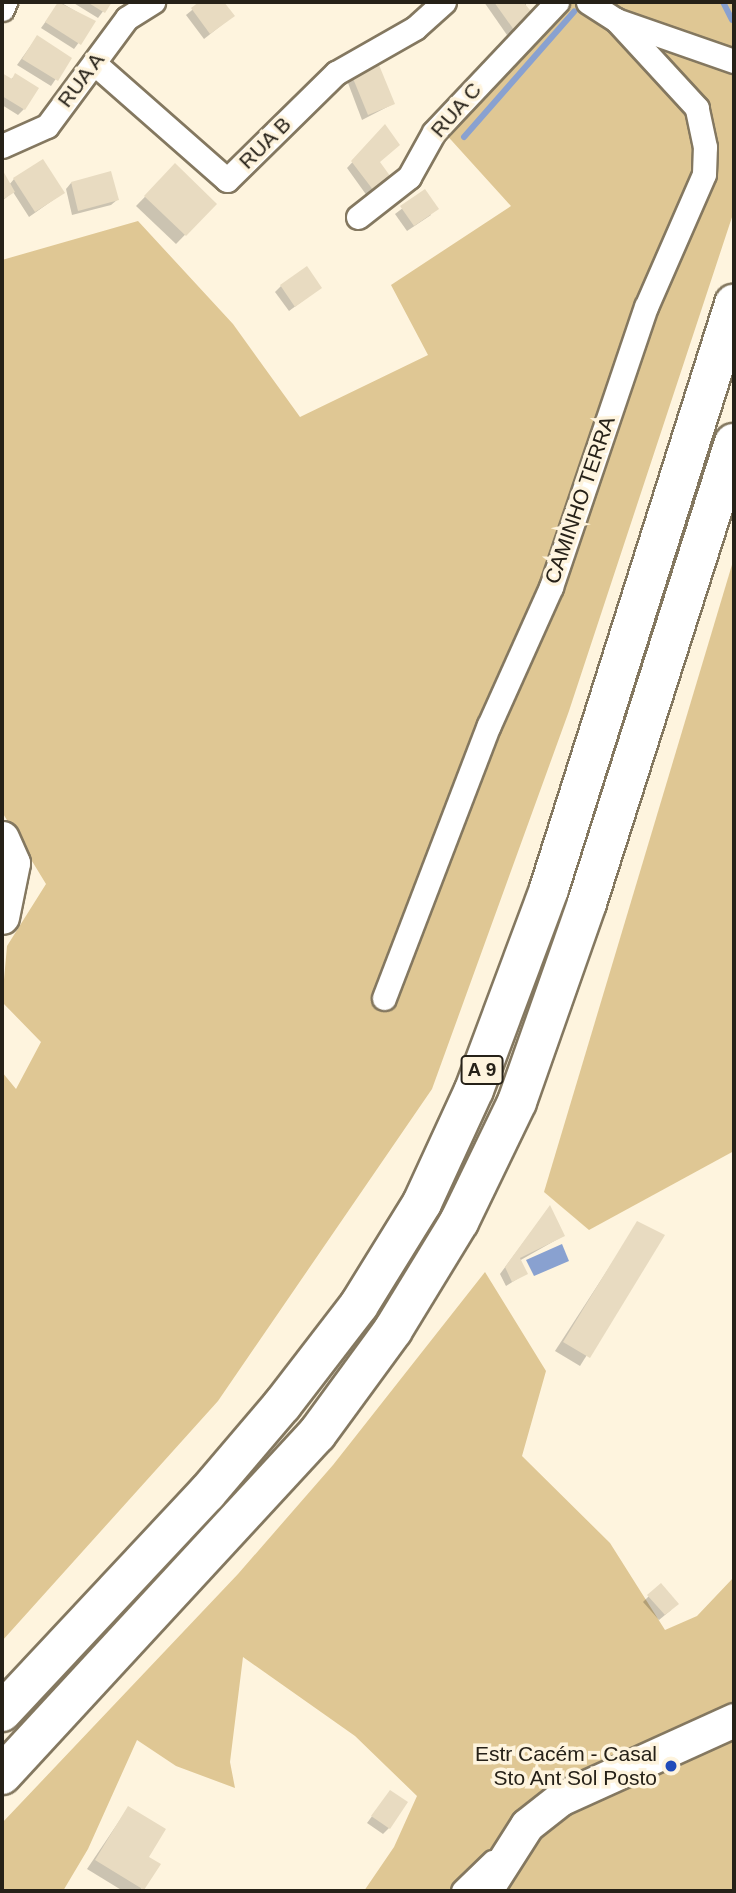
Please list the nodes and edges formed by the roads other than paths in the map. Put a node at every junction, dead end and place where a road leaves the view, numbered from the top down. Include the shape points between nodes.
1 (5, 2) edge
2 (153, 2) edge
3 (444, 2) edge
4 (557, 2) edge
5 (588, 2) edge
6 (2, 9) edge
7 (616, 20) junction
8 (734, 61) edge
9 (94, 63) junction
10 (2, 146) edge
11 (358, 217) dead end
12 (734, 304) edge
13 (734, 443) edge
14 (2, 838) edge
15 (2, 917) edge
16 (384, 998) dead end
17 (2, 1712) edge
18 (734, 1720) edge
19 (2, 1775) edge
20 (516, 1840) junction
21 (463, 1891) edge
22 (485, 1891) edge

1 - 6 street
2 - 9 street, RUA A via 127,18
3 - 9 street, RUA B via 415,28 336,73 227,180
4 - 11 street, RUA C via 433,132 410,177
5 - 7 street
7 - 8 street
7 - 16 street, CAMINHO TERRA via 697,108 705,147 704,174 646,307 551,587 489,725
9 - 10 street, RUA A via 47,127
12 - 17 highway, A 9 via 549,888 474,1090 422,1203 359,1305 282,1405 207,1493
13 - 19 highway, A 9 via 591,890 517,1102 459,1222 393,1330 317,1434
14 - 15 street via 13,863
18 - 20 street via 581,1787 541,1812
20 - 21 street
20 - 22 street

